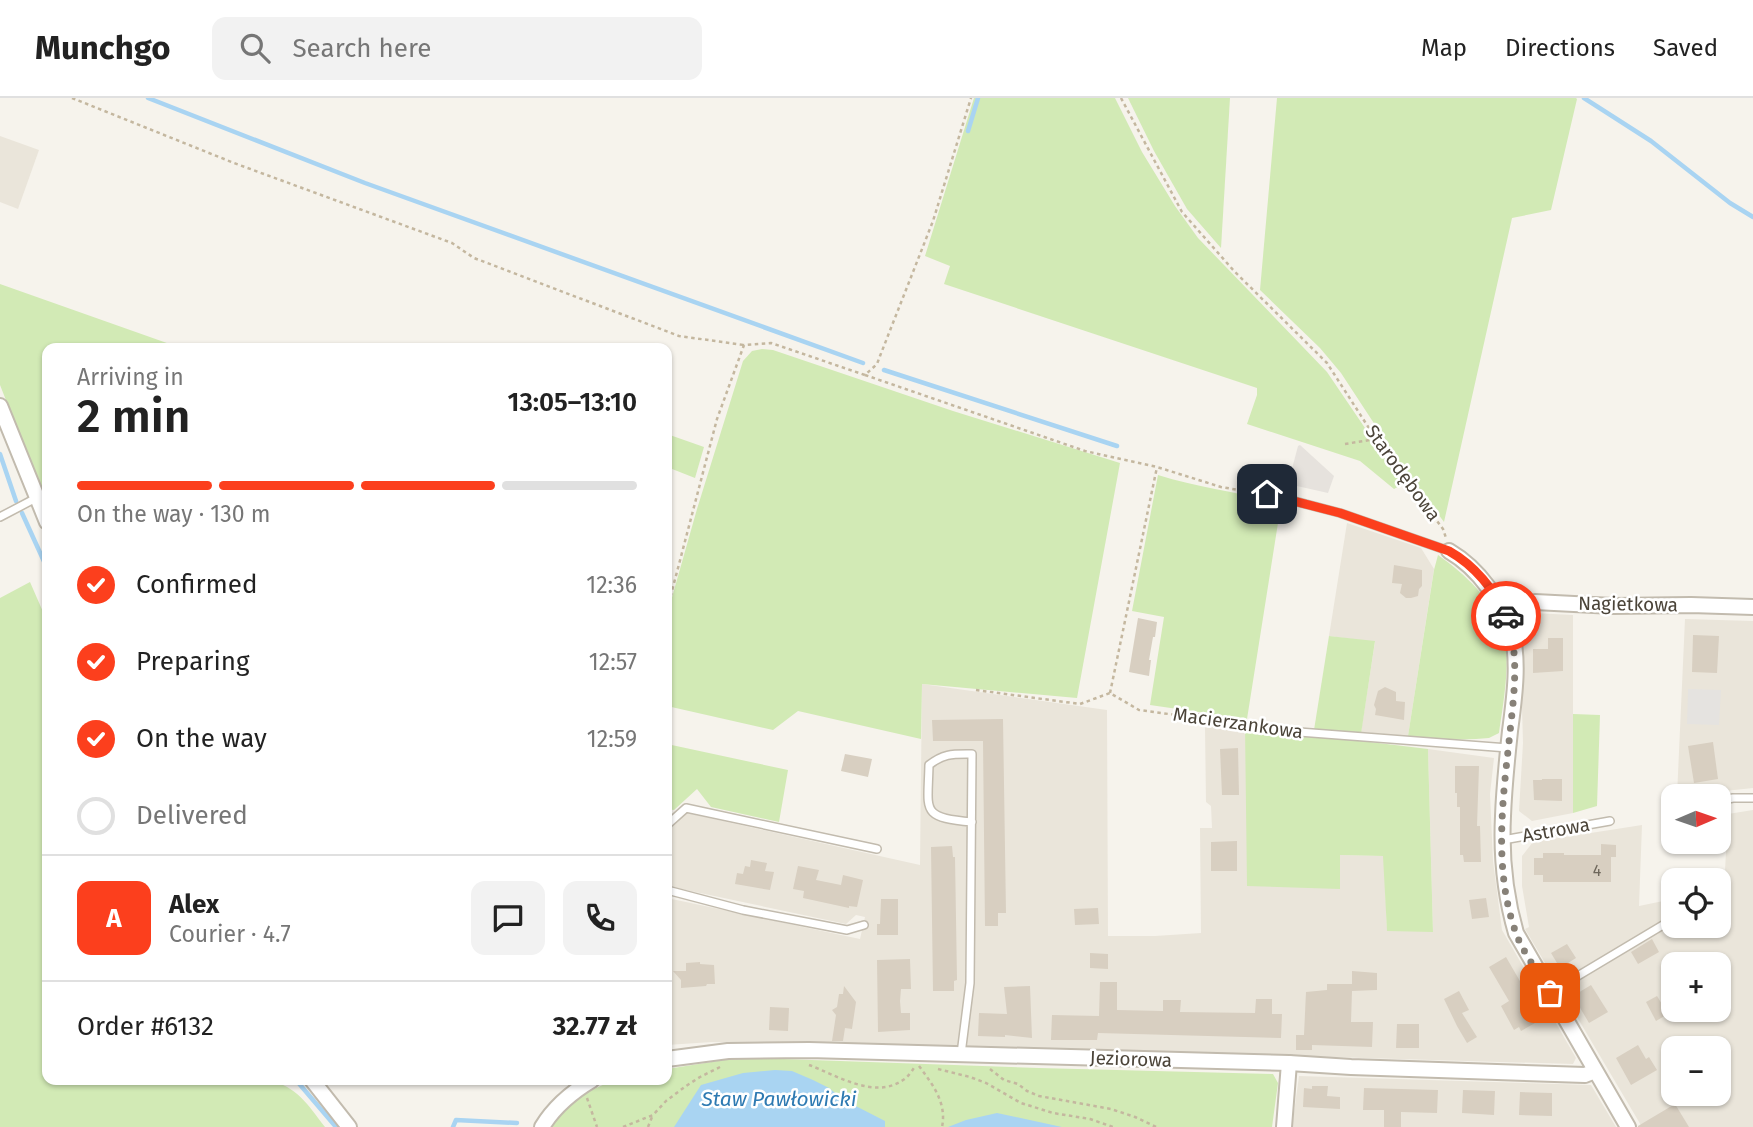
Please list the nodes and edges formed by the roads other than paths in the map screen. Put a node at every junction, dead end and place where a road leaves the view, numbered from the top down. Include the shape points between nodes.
1 (0, 406) edge
2 (1267, 494) road end
3 (38, 497) junction
4 (42, 508) edge
5 (0, 517) edge
6 (1449, 551) joint
7 (1753, 607) edge
8 (1504, 611) junction
9 (1200, 718) road end
10 (1508, 748) junction
11 (1731, 798) edge
12 (1753, 798) edge
13 (672, 821) edge
14 (1609, 821) dead end
15 (972, 822) junction
16 (1503, 840) junction
17 (877, 849) dead end
18 (672, 891) edge
19 (864, 925) dead end
20 (1661, 926) edge
21 (1550, 993) junction
22 (961, 1055) junction
23 (672, 1058) edge
24 (1290, 1063) junction
25 (1595, 1071) junction
26 (316, 1085) edge
27 (582, 1085) edge
28 (349, 1127) edge
29 (542, 1127) edge
30 (1284, 1127) edge
31 (1628, 1127) edge

1 - 3 street
2 - 6 lane via 1340,513
3 - 4 street
3 - 5 lane
6 - 8 street via 1475,570
7 - 8 street, Nagietkowa via 1535,602
8 - 10 street via 1511,629 1515,679
9 - 10 lane, Macierzankowa via 1286,731
10 - 16 street
11 - 12 lane
13 - 17 lane via 686,808
14 - 16 lane, Astrowa
15 - 15 lane via 972,754 940,756 929,765 928,807 946,820
15 - 22 lane via 970,983
16 - 21 street via 1508,905 1516,933
18 - 19 lane via 847,930
20 - 21 lane
21 - 25 street
22 - 23 street, Jeziorowa via 809,1050 728,1051
22 - 24 street, Jeziorowa
24 - 25 street, Jeziorowa via 1585,1075
24 - 30 street
25 - 31 street
26 - 28 street
27 - 29 street

